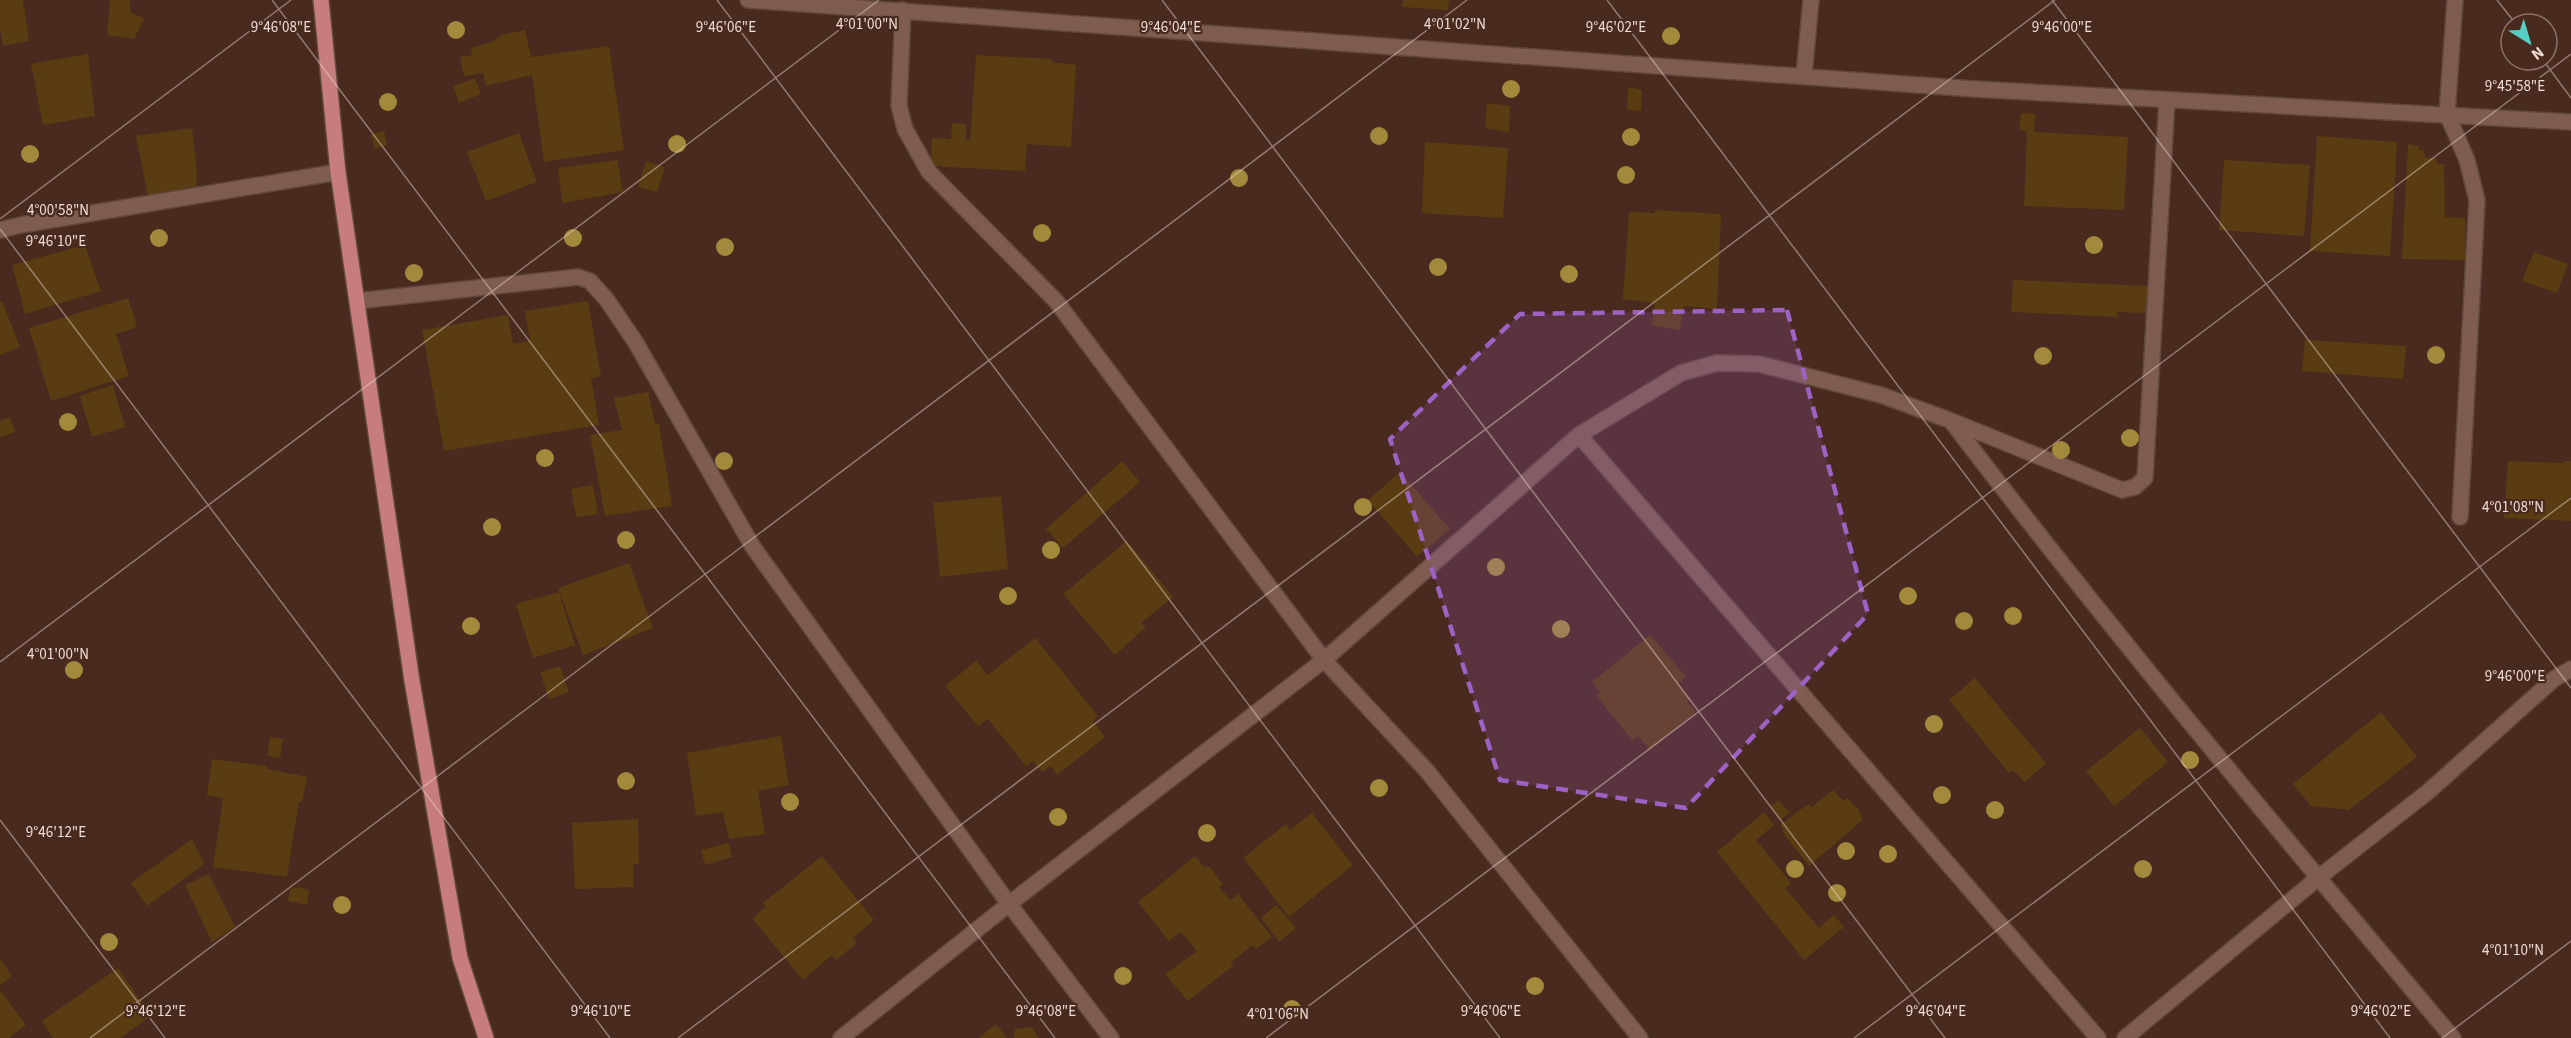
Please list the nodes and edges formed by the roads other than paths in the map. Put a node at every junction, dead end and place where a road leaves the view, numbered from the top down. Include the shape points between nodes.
1 (321, 0) edge
2 (748, 0) edge
3 (1811, 0) edge
4 (2455, 0) edge
5 (903, 10) junction
6 (1804, 75) junction
7 (2168, 100) junction
8 (2447, 114) junction
9 (2571, 122) edge
10 (338, 172) junction
11 (0, 230) edge
12 (357, 301) junction
13 (1949, 420) junction
14 (1579, 435) junction
15 (2460, 517) dead end
16 (1324, 660) junction
17 (2571, 669) edge
18 (2318, 878) junction
19 (1009, 904) junction
20 (486, 1038) edge
21 (841, 1038) edge
22 (1111, 1038) edge
23 (1640, 1038) edge
24 (2098, 1038) edge
25 (2125, 1038) edge
26 (2453, 1038) edge

1 - 10 main road
2 - 5 street
3 - 6 street
4 - 8 street
5 - 6 street
5 - 16 street via 899,106 905,129 929,172 1056,301
6 - 7 street
7 - 8 street
7 - 13 street via 2145,478 2135,487 2122,490
8 - 9 street
8 - 15 street via 2467,160 2477,200
10 - 11 street
10 - 12 main road
12 - 19 street via 578,277 590,281 636,343 753,547
12 - 20 main road via 412,681 460,958
13 - 14 street via 1881,395 1759,364 1717,363 1681,373
13 - 18 street
14 - 16 street
14 - 24 street
16 - 19 street
16 - 23 street via 1426,771
17 - 18 street via 2554,679 2429,791
18 - 25 street
18 - 26 street
19 - 21 street
19 - 22 street

